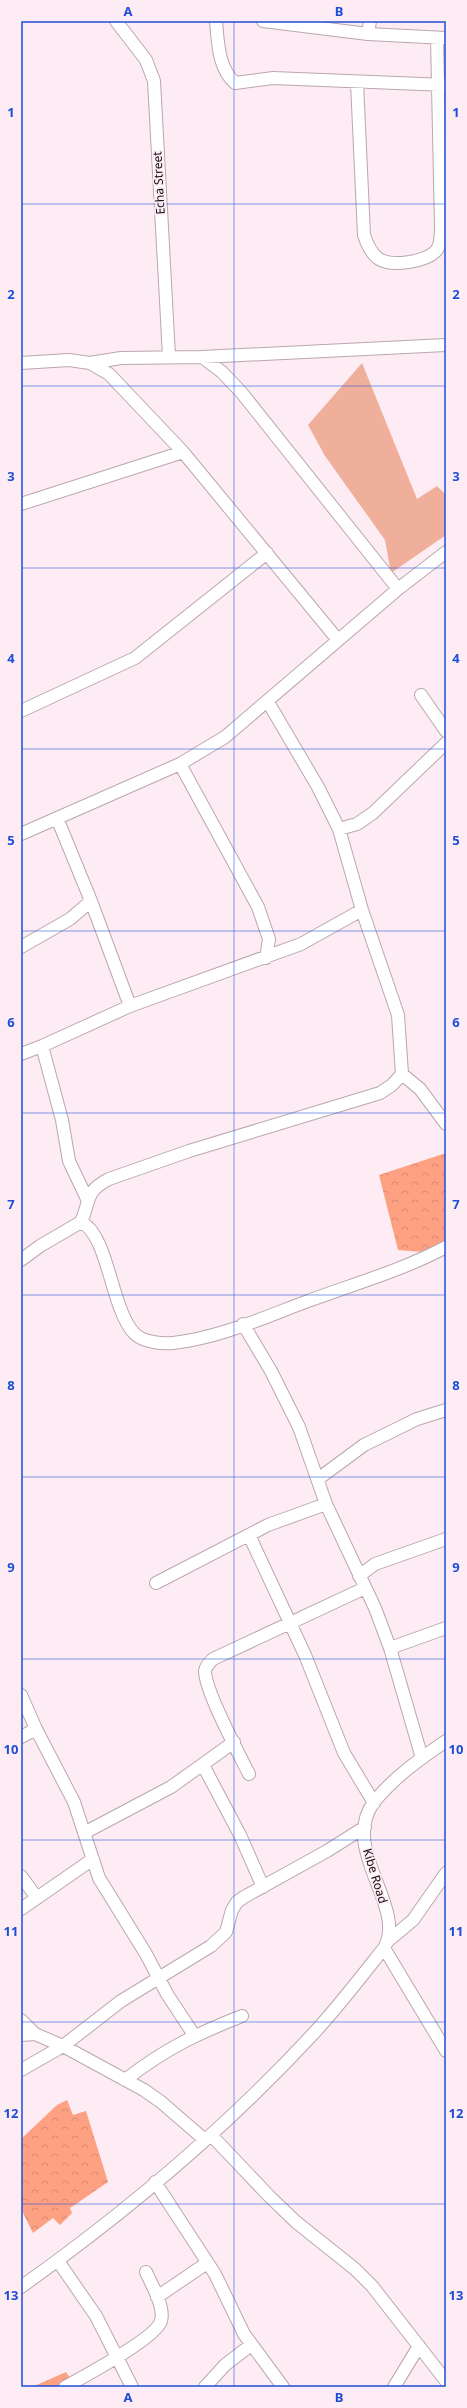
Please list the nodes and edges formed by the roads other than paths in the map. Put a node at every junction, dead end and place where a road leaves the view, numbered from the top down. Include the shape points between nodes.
1 (116, 21) edge
2 (216, 21) edge
3 (264, 21) edge
4 (370, 21) edge
5 (368, 34) junction
6 (442, 38) edge
7 (357, 82) junction
8 (442, 85) edge
9 (446, 345) edge
10 (169, 356) junction
11 (202, 357) junction
12 (21, 363) edge
13 (90, 363) junction
14 (183, 452) junction
15 (21, 504) edge
16 (267, 552) junction
17 (446, 552) edge
18 (398, 589) junction
19 (338, 640) junction
20 (421, 695) dead end
21 (268, 702) junction
22 (21, 711) edge
23 (446, 731) edge
24 (446, 743) edge
25 (180, 764) junction
26 (58, 818) junction
27 (357, 824) junction
28 (339, 829) junction
29 (21, 834) edge
30 (344, 844) junction
31 (91, 901) junction
32 (362, 910) junction
33 (21, 947) edge
34 (266, 958) junction
35 (130, 1006) junction
36 (42, 1046) junction
37 (21, 1054) edge
38 (402, 1074) junction
39 (446, 1124) edge
40 (88, 1201) junction
41 (81, 1222) junction
42 (446, 1246) edge
43 (21, 1260) edge
44 (243, 1324) junction
45 (446, 1410) edge
46 (318, 1479) junction
47 (326, 1504) junction
48 (248, 1535) junction
49 (446, 1539) edge
50 (356, 1571) junction
51 (156, 1583) dead end
52 (365, 1588) junction
53 (290, 1625) junction
54 (446, 1628) edge
55 (390, 1648) junction
56 (21, 1695) edge
57 (36, 1729) junction
58 (21, 1737) edge
59 (446, 1741) edge
60 (234, 1742) junction
61 (422, 1758) junction
62 (204, 1765) junction
63 (249, 1774) dead end
64 (374, 1803) junction
65 (365, 1827) junction
66 (84, 1833) junction
67 (93, 1859) junction
68 (446, 1873) edge
69 (21, 1876) edge
70 (263, 1887) junction
71 (37, 1898) junction
72 (21, 1909) edge
73 (386, 1945) junction
74 (158, 1978) junction
75 (242, 2016) dead end
76 (21, 2020) edge
77 (35, 2034) junction
78 (21, 2035) edge
79 (194, 2035) junction
80 (63, 2046) junction
81 (446, 2052) edge
82 (21, 2070) edge
83 (126, 2080) junction
84 (208, 2137) junction
85 (154, 2182) junction
86 (58, 2261) junction
87 (207, 2263) junction
88 (146, 2272) dead end
89 (21, 2288) edge
90 (157, 2297) junction
91 (251, 2346) junction
92 (419, 2346) junction
93 (118, 2357) junction
94 (446, 2380) edge
95 (65, 2387) edge
96 (132, 2387) edge
97 (205, 2387) edge
98 (283, 2387) edge
99 (394, 2387) edge

1 - 10 street, Echa Street via 146,60 154,81
2 - 7 street via 220,56 225,70 235,83 273,78
3 - 5 street
4 - 5 street
5 - 6 street
6 - 8 street
7 - 8 street
7 - 8 street via 364,235 378,259 399,262 430,256 437,250 440,242
9 - 11 street
10 - 11 street
10 - 13 street
11 - 18 street via 222,372 241,392
12 - 13 street via 69,360
13 - 14 street via 109,374
14 - 15 street
14 - 16 street
16 - 19 street
16 - 22 street via 135,658
17 - 18 street
18 - 19 street
19 - 21 street
20 - 23 street
21 - 25 street via 225,737
21 - 28 street via 318,787
24 - 27 street via 382,805
25 - 26 street
25 - 34 street via 258,907 269,939
26 - 29 street
26 - 31 street
27 - 28 street
27 - 30 street
28 - 30 street
30 - 32 street
31 - 33 street via 70,919
31 - 35 street
32 - 34 street via 315,938
32 - 38 street via 398,1015
34 - 35 street via 214,974
35 - 36 street
36 - 37 street
36 - 40 street via 62,1120 69,1161
38 - 39 street via 420,1089
38 - 40 street via 380,1093 189,1151 109,1179 97,1185
40 - 41 street
41 - 43 street
41 - 44 street via 88,1226 96,1239 126,1321 135,1335 148,1341 171,1343
42 - 44 street via 387,1272
44 - 46 street via 287,1402
45 - 46 street via 417,1419 364,1445
46 - 47 street
47 - 48 street
47 - 50 street
48 - 51 street
48 - 53 street
49 - 50 street
50 - 52 street
52 - 53 street
52 - 55 street
53 - 60 street via 207,1664 205,1672 208,1683
53 - 64 street via 305,1655 344,1753
54 - 55 street
55 - 61 street
56 - 57 street
57 - 58 street
57 - 66 street via 67,1788
59 - 61 street, Kibe Road
60 - 62 street
60 - 63 street
61 - 64 street, Kibe Road
62 - 66 street via 144,1803
62 - 70 street
64 - 65 street, Kibe Road
65 - 70 street
65 - 73 street, Kibe Road via 365,1848 386,1910
66 - 67 street
67 - 71 street
67 - 74 street via 99,1878
68 - 73 street via 413,1920
69 - 71 street
70 - 74 street via 236,1902 222,1938
71 - 72 street
73 - 81 street
73 - 84 street via 314,2034
74 - 79 street
74 - 80 street via 121,2000
75 - 79 street
76 - 77 street
77 - 78 street
77 - 80 street
79 - 83 street via 164,2051
80 - 82 street
80 - 83 street
83 - 84 street
84 - 85 street
84 - 92 street via 304,2229 355,2269
85 - 86 street
85 - 87 street
86 - 89 street
86 - 93 street via 96,2316
87 - 90 street
87 - 91 street
88 - 90 street
90 - 93 street via 161,2323 154,2332
91 - 97 street via 225,2365
91 - 98 street
92 - 94 street
92 - 99 street
93 - 95 street
93 - 96 street

